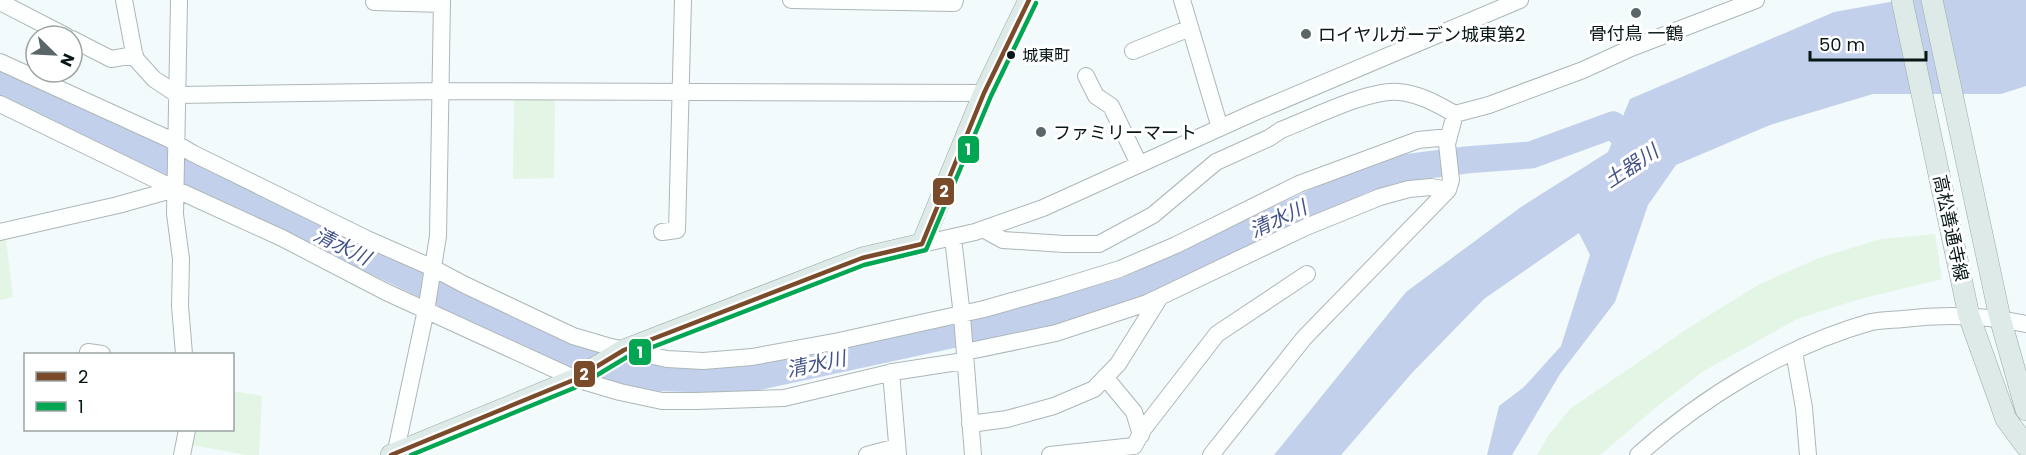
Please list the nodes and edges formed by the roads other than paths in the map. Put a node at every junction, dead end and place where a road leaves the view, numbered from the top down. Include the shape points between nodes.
1 (124, 0) edge
2 (179, 0) edge
3 (683, 0) edge
4 (791, 0) edge
5 (1029, 0) edge
6 (1182, 0) edge
7 (1520, 0) edge
8 (1756, 0) edge
9 (1902, 0) edge
10 (1932, 0) edge
11 (0, 2) edge
12 (374, 2) dead end
13 (442, 2) edge
14 (955, 2) edge
15 (1496, 5) edge
16 (43, 24) edge
17 (1190, 28) junction
18 (84, 45) edge
19 (1133, 51) dead end
20 (135, 55) junction
21 (0, 62) edge
22 (1086, 76) dead end
23 (441, 91) junction
24 (681, 92) junction
25 (984, 93) junction
26 (178, 95) junction
27 (0, 104) edge
28 (1255, 112) junction
29 (1455, 114) junction
30 (1220, 128) junction
31 (1286, 128) junction
32 (1448, 141) junction
33 (175, 143) junction
34 (1139, 164) junction
35 (1450, 185) junction
36 (175, 189) junction
37 (983, 229) junction
38 (0, 232) edge
39 (662, 232) dead end
40 (953, 238) junction
41 (922, 244) junction
42 (433, 270) junction
43 (1307, 274) dead end
44 (1161, 296) junction
45 (426, 307) junction
46 (1968, 308) junction
47 (961, 315) junction
48 (2000, 318) junction
49 (2026, 324) edge
50 (624, 350) junction
51 (1794, 352) junction
52 (184, 353) edge
53 (964, 357) junction
54 (891, 372) junction
55 (1105, 377) junction
56 (577, 378) junction
57 (2026, 410) edge
58 (970, 424) junction
59 (187, 431) edge
60 (1140, 435) junction
61 (2026, 446) edge
62 (898, 451) edge
63 (1094, 453) edge
64 (394, 454) edge
65 (182, 455) edge
66 (867, 455) edge
67 (973, 455) edge
68 (1050, 455) edge
69 (1211, 455) edge
70 (1638, 455) edge
71 (1808, 455) edge

1 - 20 street
2 - 26 street
3 - 24 street
4 - 14 street
5 - 25 main road
6 - 17 street
7 - 15 street
8 - 29 street via 1583,70
9 - 46 main road, 高松善通寺線
10 - 48 main road, 高松善通寺線
11 - 16 street
12 - 13 street
13 - 23 street
15 - 28 street
17 - 19 street
17 - 30 street
18 - 20 street via 111,59
20 - 26 street via 154,79
21 - 33 street
22 - 34 street via 1096,96 1119,103
23 - 24 street
23 - 26 street
23 - 42 street via 438,236
24 - 25 street
24 - 39 street via 677,230
25 - 41 main road
26 - 33 street
27 - 36 street
28 - 30 street
28 - 31 street
29 - 31 street via 1423,97 1398,91 1370,95
29 - 32 street
30 - 34 street
31 - 37 street via 1216,162 1153,215 1099,244 1003,240
32 - 35 street
32 - 47 street via 1418,140 1299,184 1120,269
33 - 36 street
33 - 42 street
34 - 37 street via 1043,208
35 - 44 street via 1380,197 1306,227
35 - 69 street via 1304,338
36 - 38 street
36 - 45 street via 386,292
36 - 52 street
37 - 40 street
40 - 41 street
40 - 47 street
41 - 50 main road via 862,258
42 - 45 street
42 - 50 street via 573,336
43 - 60 street via 1217,334
44 - 53 street via 1056,333
44 - 55 street via 1118,364
45 - 56 street
45 - 64 street
46 - 48 street
46 - 51 street via 1874,322
46 - 61 main road, 高松善通寺線 via 2006,419
47 - 50 street via 752,357 703,361
47 - 53 street
48 - 49 street
48 - 57 main road, 高松善通寺線
50 - 56 main road
51 - 70 street via 1731,385
51 - 71 street
53 - 54 street
53 - 58 street
54 - 56 street via 784,398 696,401 662,400 620,392
54 - 62 street
55 - 58 street via 1094,389 1054,406
55 - 60 street via 1134,412
56 - 64 main road
58 - 67 street
59 - 65 street
60 - 63 street via 1134,446
62 - 66 street
63 - 68 street

